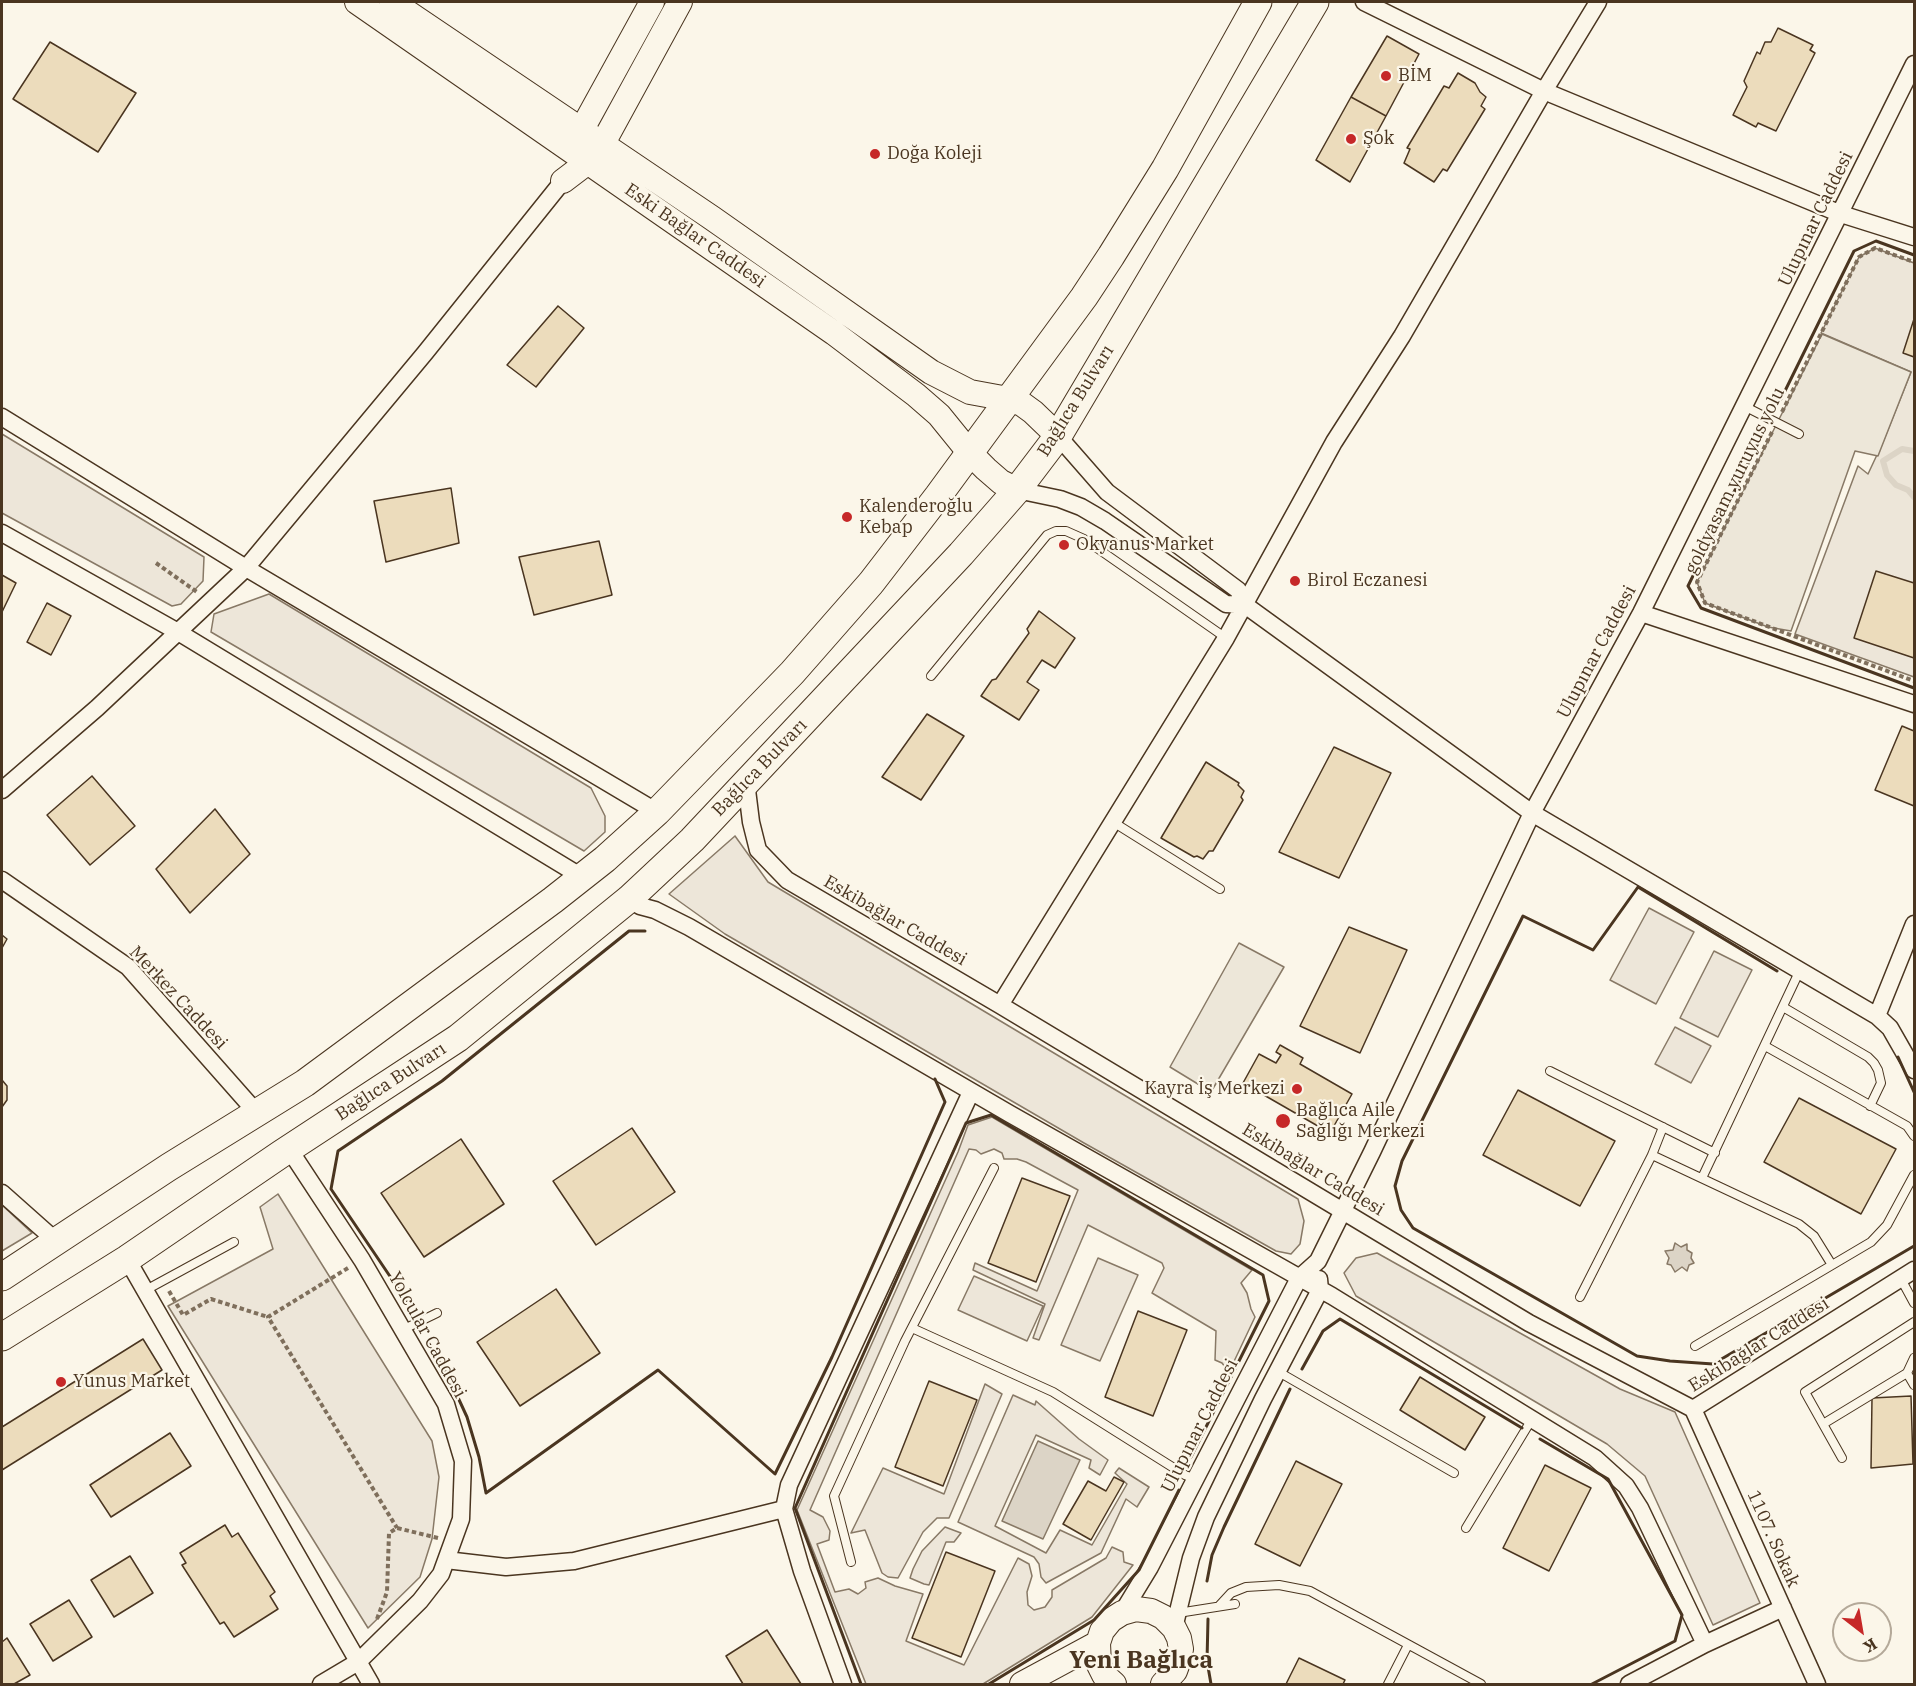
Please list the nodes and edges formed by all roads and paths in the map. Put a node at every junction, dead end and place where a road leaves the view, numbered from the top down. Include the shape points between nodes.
1 (357, 2) edge
2 (392, 2) edge
3 (652, 2) edge
4 (680, 2) edge
5 (1258, 2) edge
6 (1315, 2) edge
7 (1364, 2) edge
8 (1598, 2) edge
9 (1914, 64) edge
10 (1544, 91) junction
11 (585, 147) junction
12 (563, 181) joint
13 (1841, 214) junction
14 (1914, 237) edge
15 (1914, 262) edge
16 (1008, 399) junction
17 (1744, 406) junction
18 (2, 417) edge
19 (1777, 423) junction
20 (1799, 434) dead end
21 (1058, 436) junction
22 (969, 452) junction
23 (1017, 490) junction
24 (2, 533) edge
25 (156, 563) dead end
26 (246, 568) junction
27 (210, 601) junction
28 (1245, 605) junction
29 (1641, 614) junction
30 (178, 632) junction
31 (1226, 638) junction
32 (931, 676) dead end
33 (1914, 681) edge
34 (1914, 704) edge
35 (746, 782) junction
36 (2, 790) edge
37 (657, 812) junction
38 (1533, 813) junction
39 (1113, 822) junction
40 (582, 877) junction
41 (2, 880) edge
42 (1220, 889) dead end
43 (629, 899) junction
44 (1914, 925) edge
45 (1800, 970) junction
46 (1000, 1005) junction
47 (1783, 1007) junction
48 (1877, 1016) junction
49 (1765, 1046) junction
50 (1914, 1070) edge
51 (1550, 1071) dead end
52 (971, 1092) junction
53 (1870, 1106) junction
54 (256, 1112) junction
55 (1663, 1127) junction
56 (1914, 1136) edge
57 (289, 1149) junction
58 (1715, 1153) junction
59 (1652, 1155) junction
60 (994, 1167) dead end
61 (1914, 1175) edge
62 (1702, 1178) junction
63 (2, 1193) edge
64 (1343, 1210) junction
65 (56, 1241) junction
66 (234, 1242) dead end
67 (127, 1259) junction
68 (362, 1260) junction
69 (1318, 1261) junction
70 (1832, 1265) junction
71 (1908, 1275) edge
72 (2, 1277) edge
73 (1299, 1278) junction
74 (163, 1280) junction
75 (144, 1290) junction
76 (1320, 1290) junction
77 (1580, 1297) dead end
78 (1914, 1303) edge
79 (437, 1313) dead end
80 (268, 1317) junction
81 (1914, 1322) edge
82 (912, 1328) junction
83 (402, 1330) junction
84 (2, 1337) edge
85 (1695, 1346) dead end
86 (1914, 1358) edge
87 (1277, 1371) junction
88 (1907, 1373) junction
89 (1914, 1385) edge
90 (1694, 1409) junction
91 (1532, 1419) junction
92 (1823, 1424) junction
93 (1842, 1458) dead end
94 (1454, 1473) dead end
95 (1195, 1479) junction
96 (783, 1509) junction
97 (397, 1528) junction
98 (1466, 1528) dead end
99 (453, 1542) junction
100 (446, 1560) junction
101 (851, 1562) dead end
102 (1235, 1604) dead end
103 (1219, 1606) junction
104 (1783, 1608) junction
105 (1122, 1613) junction
106 (1175, 1620) junction
107 (379, 1641) junction
108 (1098, 1643) junction
109 (1705, 1644) junction
110 (1408, 1645) junction
111 (1179, 1660) junction
112 (358, 1662) junction
113 (321, 1684) edge
114 (371, 1684) edge
115 (843, 1684) edge
116 (1022, 1684) edge
117 (1111, 1684) edge
118 (1163, 1684) edge
119 (1184, 1684) edge
120 (1388, 1684) edge
121 (1481, 1684) edge
122 (1629, 1684) edge
123 (1817, 1684) edge

1 - 11 street, Eski Bağlar Caddesi
2 - 11 street
3 - 11 street
4 - 11 street
5 - 16 main road via 1165,169 1111,256
6 - 21 main road, Bağlıca Bulvarı
7 - 10 street
8 - 10 street
9 - 13 street, Ulupınar Caddesi
10 - 13 street
10 - 28 street via 1402,336 1334,442
11 - 12 street
11 - 16 street via 712,218 931,372 970,392
11 - 22 street, Eski Bağlar Caddesi via 907,388 939,416
12 - 26 street
13 - 14 street
13 - 17 street, Ulupınar Caddesi
15 - 19 path, goldyasam yuruyus yolu via 1875,248 1858,257
16 - 21 street via 1033,412
16 - 22 main road
17 - 19 lane
17 - 29 street, Ulupınar Caddesi
18 - 26 street
19 - 20 lane
19 - 33 path, goldyasam yuruyus yolu via 1697,582 1705,603
21 - 23 main road, Bağlıca Bulvarı
21 - 28 street via 1107,492 1238,590
22 - 23 street, Eski Bağlar Caddesi via 1001,482
22 - 37 main road via 871,583 792,673
23 - 28 street via 1081,507 1226,604
23 - 35 main road, Bağlıca Bulvarı
24 - 30 street
25 - 27 path
26 - 27 street
26 - 37 street
27 - 30 street
28 - 31 street
28 - 38 street
29 - 34 street
29 - 38 street, Ulupınar Caddesi
30 - 36 street
30 - 40 street
31 - 32 lane via 1084,539 1056,531 1047,535
31 - 39 street
35 - 43 main road, Bağlıca Bulvarı
35 - 46 street, Eskibağlar Caddesi via 758,850 787,880
37 - 40 main road
38 - 45 street
38 - 64 street, Ulupınar Caddesi
39 - 42 lane
39 - 46 street
40 - 54 main road via 305,1083
41 - 54 street, Merkez Caddesi via 128,968
43 - 52 street via 689,927
43 - 57 main road, Bağlıca Bulvarı via 458,1038
44 - 48 street
45 - 47 lane
45 - 48 street
46 - 64 street, Eskibağlar Caddesi
47 - 49 lane
47 - 53 lane via 1874,1063 1881,1083
48 - 50 street via 1890,1028
49 - 53 lane
49 - 58 lane
51 - 55 lane
52 - 73 street
52 - 96 street via 789,1485
53 - 56 lane via 1907,1126
54 - 65 main road
55 - 58 lane
55 - 59 lane
57 - 67 main road, Bağlıca Bulvarı
57 - 68 street, Yolcular Caddesi
58 - 62 lane
59 - 62 lane
59 - 77 lane
60 - 82 lane
61 - 70 lane via 1879,1235
62 - 70 lane via 1799,1224 1819,1243
63 - 65 street
64 - 69 street, Ulupınar Caddesi
64 - 90 street, Eskibağlar Caddesi via 1529,1323
65 - 72 main road
66 - 74 lane
67 - 75 street
67 - 84 main road, Bağlıca Bulvarı
68 - 80 path
68 - 83 street, Yolcular Caddesi
69 - 73 street, Ulupınar Caddesi
69 - 76 street
70 - 85 lane
71 - 78 lane
71 - 90 street, Eskibağlar Caddesi
73 - 76 street
73 - 95 street, Ulupınar Caddesi
74 - 75 lane
74 - 80 path via 183,1315 211,1299
75 - 112 street
76 - 87 street
76 - 91 street
79 - 83 lane
80 - 97 path
81 - 92 lane via 1805,1392
82 - 95 lane via 1053,1392
82 - 101 lane via 834,1496
83 - 99 street, Yolcular Caddesi via 446,1404 463,1461 461,1519
86 - 88 lane
87 - 94 lane
87 - 106 street via 1206,1517
88 - 89 lane
88 - 92 lane
90 - 104 street, 1107. Sokak
91 - 98 lane
91 - 109 street via 1595,1458 1626,1486
92 - 93 lane
95 - 105 street, Ulupınar Caddesi
96 - 100 street via 574,1561 506,1567
96 - 115 street
97 - 99 path
97 - 107 path via 389,1533 387,1592 377,1617
99 - 100 street, Yolcular Caddesi
100 - 107 street, Yolcular Caddesi via 441,1574 420,1601
102 - 103 lane
103 - 106 lane
103 - 110 lane via 1238,1589 1263,1585 1295,1587 1310,1591
104 - 109 street
104 - 123 street, 1107. Sokak
105 - 106 street via 1136,1609
105 - 108 street via 1102,1631
106 - 111 street
107 - 112 street, Yolcular Caddesi
108 - 116 street
108 - 117 street via 1099,1665
109 - 122 street
110 - 120 lane
110 - 121 lane
111 - 118 street
111 - 119 street
112 - 113 street, Yolcular Caddesi
112 - 114 street

